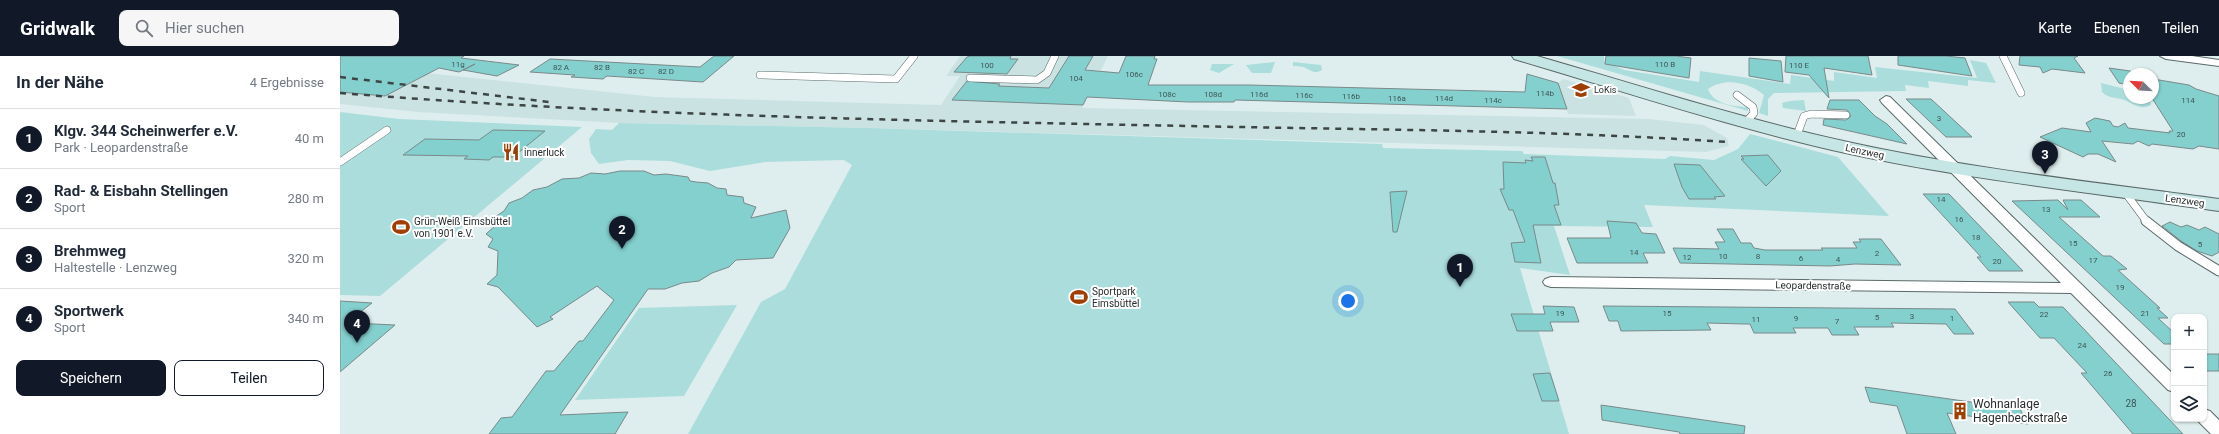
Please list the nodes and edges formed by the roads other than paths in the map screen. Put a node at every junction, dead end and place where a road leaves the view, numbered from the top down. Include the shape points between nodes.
1 (914, 56) edge
2 (1055, 56) edge
3 (1520, 56) edge
4 (2003, 56) edge
5 (2166, 56) edge
6 (2219, 63) edge
7 (760, 75) dead end
8 (970, 78) dead end
9 (2021, 93) dead end
10 (1737, 95) dead end
11 (1886, 100) dead end
12 (1846, 116) dead end
13 (1747, 122) junction
14 (387, 130) dead end
15 (1797, 135) junction
16 (340, 162) edge
17 (1953, 167) junction
18 (2124, 191) junction
19 (2219, 205) edge
20 (2219, 271) edge
21 (1551, 282) dead end
22 (2075, 288) junction
23 (2171, 383) edge
24 (2207, 419) edge
25 (2219, 430) edge

1 - 7 lane via 896,79
2 - 8 lane via 1047,72 1037,80
3 - 13 street, Lenzweg
4 - 9 lane
5 - 6 street
10 - 13 lane via 1753,107 1754,113
11 - 17 street
12 - 15 lane via 1804,116
13 - 15 street, Lenzweg
14 - 16 lane
15 - 17 street, Lenzweg via 1912,161
17 - 18 street, Lenzweg
17 - 22 street
18 - 19 street, Lenzweg
18 - 20 lane via 2144,221 2158,233
21 - 22 street, Leopardenstraße
22 - 23 street
24 - 25 street

